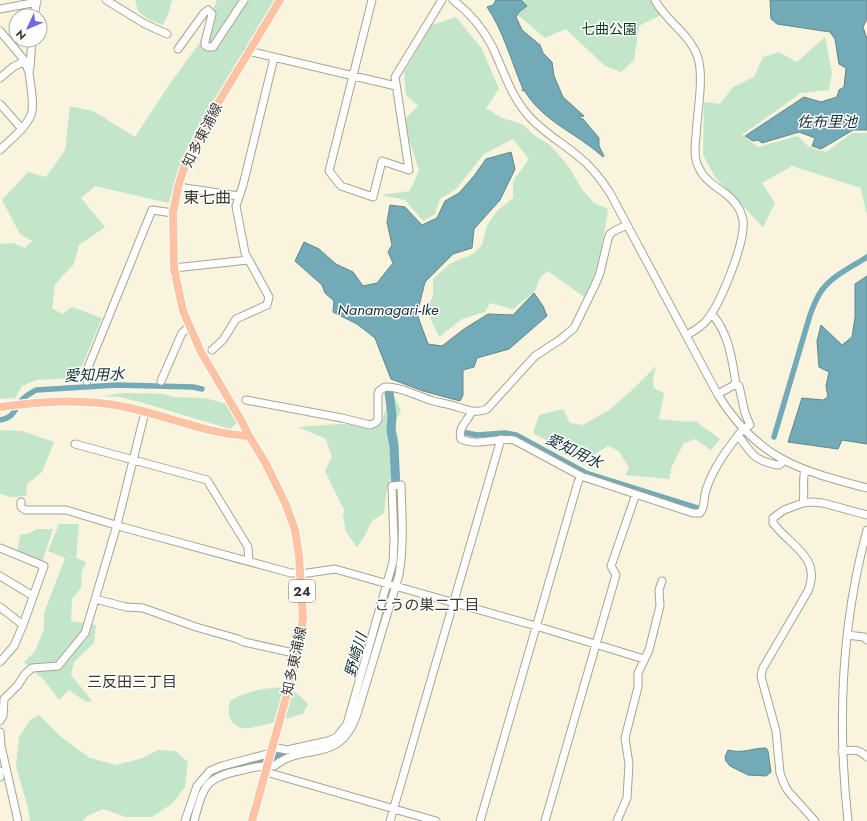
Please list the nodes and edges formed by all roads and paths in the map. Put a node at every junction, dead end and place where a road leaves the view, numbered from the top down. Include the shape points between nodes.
1 (106, 0) edge
2 (244, 0) edge
3 (280, 0) edge
4 (372, 0) edge
5 (442, 0) edge
6 (453, 0) edge
7 (656, 0) edge
8 (37, 1) edge
9 (0, 9) edge
10 (0, 31) edge
11 (168, 34) dead end
12 (31, 48) edge
13 (178, 49) dead end
14 (248, 51) junction
15 (274, 58) junction
16 (25, 61) junction
17 (29, 72) junction
18 (353, 76) junction
19 (0, 78) edge
20 (396, 86) junction
21 (0, 104) edge
22 (22, 129) junction
23 (0, 149) edge
24 (178, 187) junction
25 (239, 196) junction
26 (173, 213) junction
27 (627, 225) junction
28 (248, 260) junction
29 (174, 268) junction
30 (712, 314) junction
31 (190, 326) junction
32 (686, 335) junction
33 (212, 350) dead end
34 (88, 381) dead end
35 (161, 381) dead end
36 (736, 384) junction
37 (718, 394) junction
38 (246, 400) dead end
39 (0, 407) edge
40 (145, 412) junction
41 (470, 415) dead end
42 (743, 430) junction
43 (249, 436) junction
44 (501, 439) junction
45 (75, 444) dead end
46 (133, 460) junction
47 (784, 460) junction
48 (805, 470) junction
49 (580, 476) junction
50 (867, 488) edge
51 (636, 494) junction
52 (21, 502) dead end
53 (803, 503) junction
54 (867, 515) edge
55 (117, 525) junction
56 (867, 532) edge
57 (0, 548) edge
58 (249, 561) junction
59 (301, 573) junction
60 (0, 576) edge
61 (662, 581) dead end
62 (392, 585) junction
63 (33, 596) junction
64 (95, 599) junction
65 (454, 603) junction
66 (0, 607) edge
67 (23, 625) junction
68 (536, 626) junction
69 (847, 635) junction
70 (867, 640) edge
71 (596, 644) junction
72 (298, 654) junction
73 (644, 659) junction
74 (0, 662) edge
75 (0, 721) edge
76 (0, 732) edge
77 (0, 746) edge
78 (842, 751) junction
79 (867, 757) edge
80 (269, 759) junction
81 (0, 771) edge
82 (0, 777) edge
83 (394, 809) junction
84 (18, 821) edge
85 (186, 821) edge
86 (194, 821) edge
87 (252, 821) edge
88 (390, 821) edge
89 (436, 821) edge
90 (480, 821) edge
91 (545, 821) edge
92 (616, 821) edge
93 (815, 821) edge
94 (848, 821) edge

1 - 11 street via 145,24
2 - 13 street via 213,47 208,47 205,42 212,14 208,10
3 - 14 main road, 知多東浦線 / 24
4 - 18 street
5 - 20 street via 395,78
6 - 27 street via 484,33 511,90 527,114 597,174
7 - 30 street via 664,14 691,42 698,57 700,84 695,148 698,166 704,177 736,205 743,220 743,230 731,274
8 - 9 street
10 - 16 street
12 - 17 street
14 - 15 street
14 - 24 main road, 知多東浦線 / 24 via 200,133
15 - 18 street
15 - 25 street
16 - 17 street
16 - 19 street
17 - 22 street via 31,114
18 - 20 street
18 - 20 street via 329,172 341,186 374,197 382,161 409,170
21 - 22 street
22 - 23 street
24 - 25 street
24 - 26 main road, 知多東浦線 / 24
25 - 28 street via 236,211 242,244
26 - 29 main road, 知多東浦線 / 24
26 - 34 street via 152,210 87,370
27 - 32 street
27 - 38 street via 610,234 600,273 574,328 535,356 482,412 432,401 394,387 385,387 379,392 378,420 370,424
28 - 29 street
28 - 33 street via 269,297 267,305 236,319 223,340
29 - 31 main road, 知多東浦線 / 24 via 183,311
30 - 32 street via 702,325
30 - 36 street via 724,332 732,354
31 - 35 street via 182,333
31 - 43 main road, 知多東浦線 / 24 via 201,352
32 - 37 street
36 - 37 street
36 - 42 street via 739,386 750,424
37 - 42 street
39 - 40 main road via 75,401 116,405
40 - 43 main road via 216,432
40 - 46 street
41 - 44 street via 459,433 461,439 472,442
42 - 47 street via 764,448
42 - 47 street via 751,452 759,460 777,465
42 - 51 street via 717,465 700,513
43 - 59 main road, 知多東浦線 / 24 via 286,505 295,530
44 - 49 street via 519,442
44 - 65 street
45 - 46 street
46 - 55 street
46 - 58 street via 208,480 248,547
47 - 48 street
48 - 50 street
48 - 53 street
49 - 51 street
49 - 68 street
51 - 71 street via 612,566 616,575
52 - 55 street via 21,508 25,510 66,510
53 - 54 street via 823,502
53 - 93 street via 777,514 773,518 773,523 807,559 812,572 811,584 761,675 776,731 780,773 784,784
55 - 58 street
55 - 64 street
56 - 69 street via 855,581
57 - 63 street via 44,566
58 - 59 street via 290,573
59 - 62 street via 335,569
59 - 72 main road, 知多東浦線 / 24 via 303,618
60 - 63 street
61 - 73 street via 659,590 660,606 649,650
62 - 62 street via 402,560 401,485 392,486
62 - 65 street
62 - 80 street via 347,724 337,737 287,750
62 - 80 street via 389,606 357,714 347,736 328,749 282,760 274,766
63 - 67 street
64 - 72 street via 126,608 142,608 244,642
64 - 75 street via 85,632 58,666 34,667 25,674 4,699 3,716
65 - 68 street
65 - 83 street
66 - 67 street
67 - 74 street via 14,646
68 - 71 street
68 - 90 street
69 - 70 street
69 - 78 street via 843,674
71 - 73 street
71 - 91 street
72 - 80 main road, 知多東浦線 / 24
73 - 92 street via 638,673 638,687 625,738 629,764 627,798
76 - 77 street
77 - 84 street
78 - 79 street via 858,750
78 - 94 street
80 - 83 street
80 - 85 street via 222,766 206,775 197,786
80 - 86 street via 211,780 202,795
80 - 87 main road, 知多東浦線 / 24
81 - 82 street
83 - 88 street
83 - 89 street

